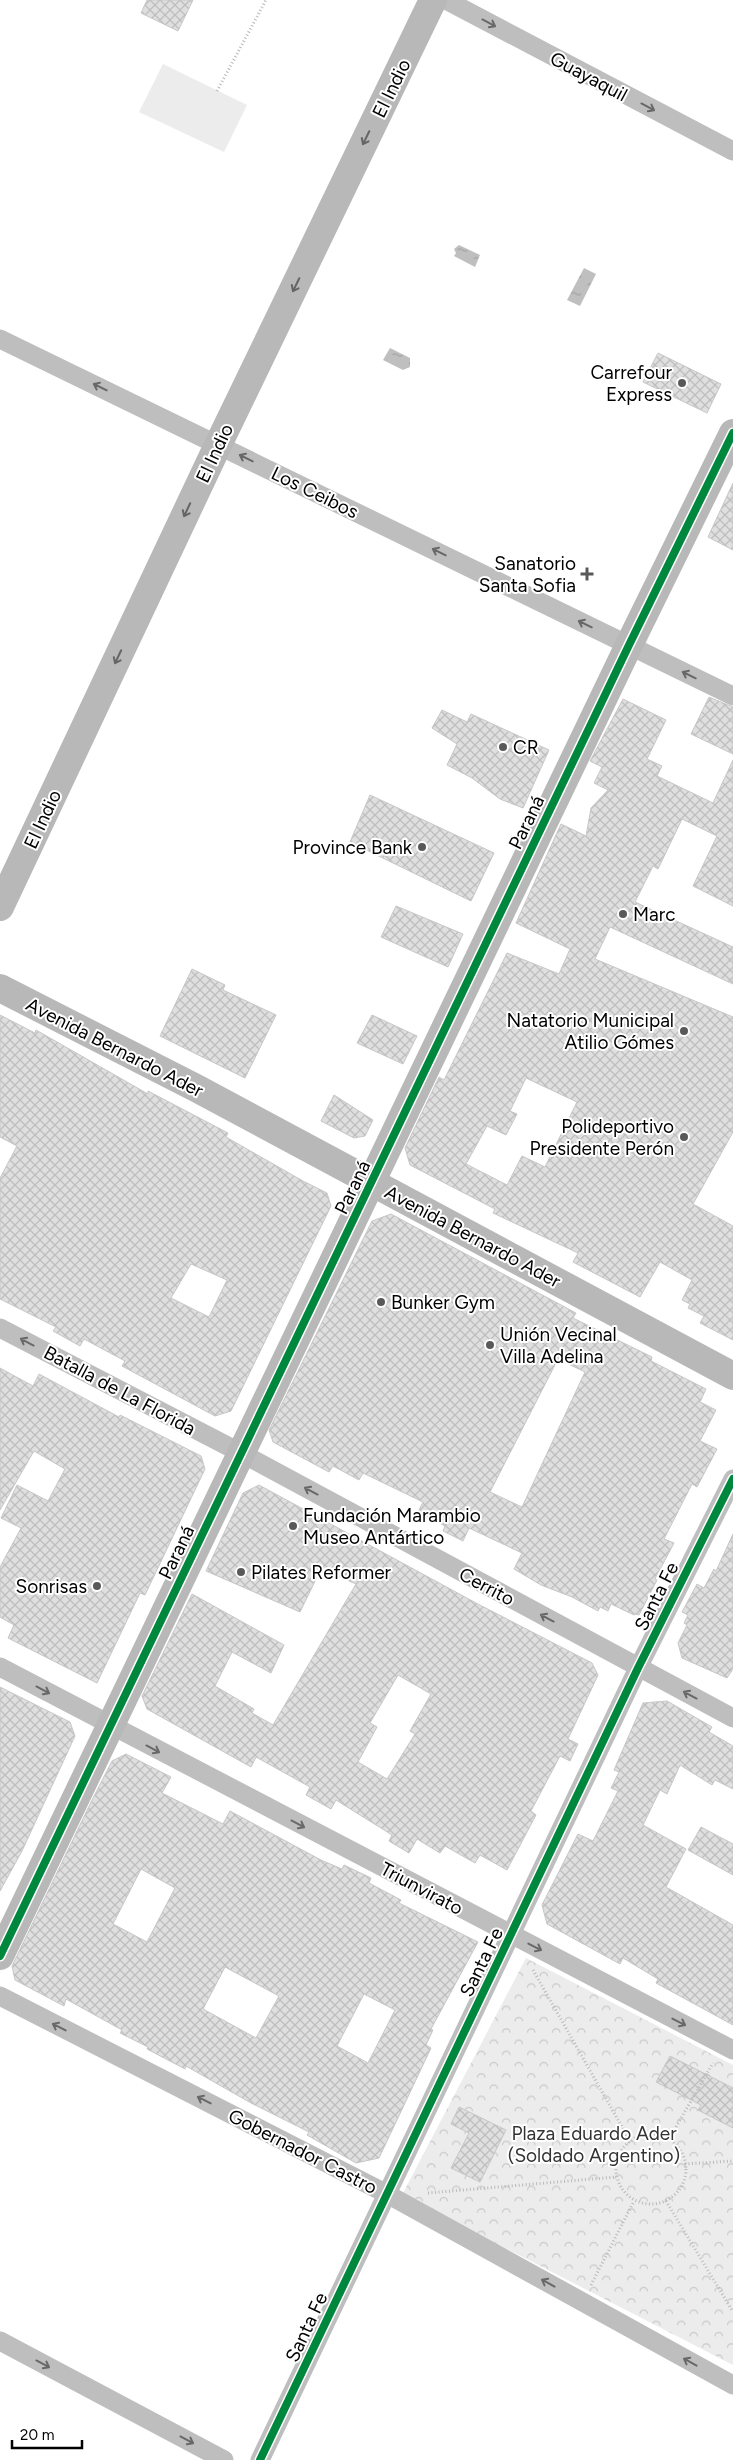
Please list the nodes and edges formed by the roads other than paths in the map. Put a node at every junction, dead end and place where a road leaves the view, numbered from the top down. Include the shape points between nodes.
1 (433, 0) edge
2 (446, 0) edge
3 (733, 151) edge
4 (0, 339) edge
5 (733, 433) edge
6 (218, 445) junction
7 (629, 645) junction
8 (733, 696) edge
9 (0, 907) edge
10 (0, 988) edge
11 (373, 1182) junction
12 (0, 1328) edge
13 (733, 1376) edge
14 (241, 1453) junction
15 (733, 1479) edge
16 (0, 1667) edge
17 (638, 1668) junction
18 (733, 1718) edge
19 (110, 1726) junction
20 (512, 1936) junction
21 (0, 1956) edge
22 (0, 1996) edge
23 (728, 2048) edge
24 (393, 2197) junction
25 (0, 2341) edge
26 (733, 2386) edge
27 (224, 2460) edge
28 (260, 2460) edge

1 -> 6 street, El Indio
2 -> 3 street, Guayaquil
6 -> 4 street, Los Ceibos
5 - 7 street, Paraná
7 -> 6 street, Los Ceibos
6 -> 9 street, El Indio
8 -> 7 street, Los Ceibos
7 - 11 street, Paraná
10 - 11 street, Avenida Bernardo Ader
11 - 13 street, Avenida Bernardo Ader
11 - 14 street, Paraná
14 -> 12 street, Batalla de La Florida
17 -> 14 street, Cerrito
14 - 19 street, Paraná
15 - 17 street, Santa Fe
16 -> 19 street, Triunvirato
18 -> 17 street, Cerrito
17 - 20 street, Santa Fe
19 -> 20 street, Triunvirato
19 - 21 street, Paraná
20 -> 23 street, Triunvirato
20 - 24 street, Santa Fe
24 -> 22 street, Gobernador Castro
26 -> 24 street, Gobernador Castro
24 - 28 street, Santa Fe
25 -> 27 street

